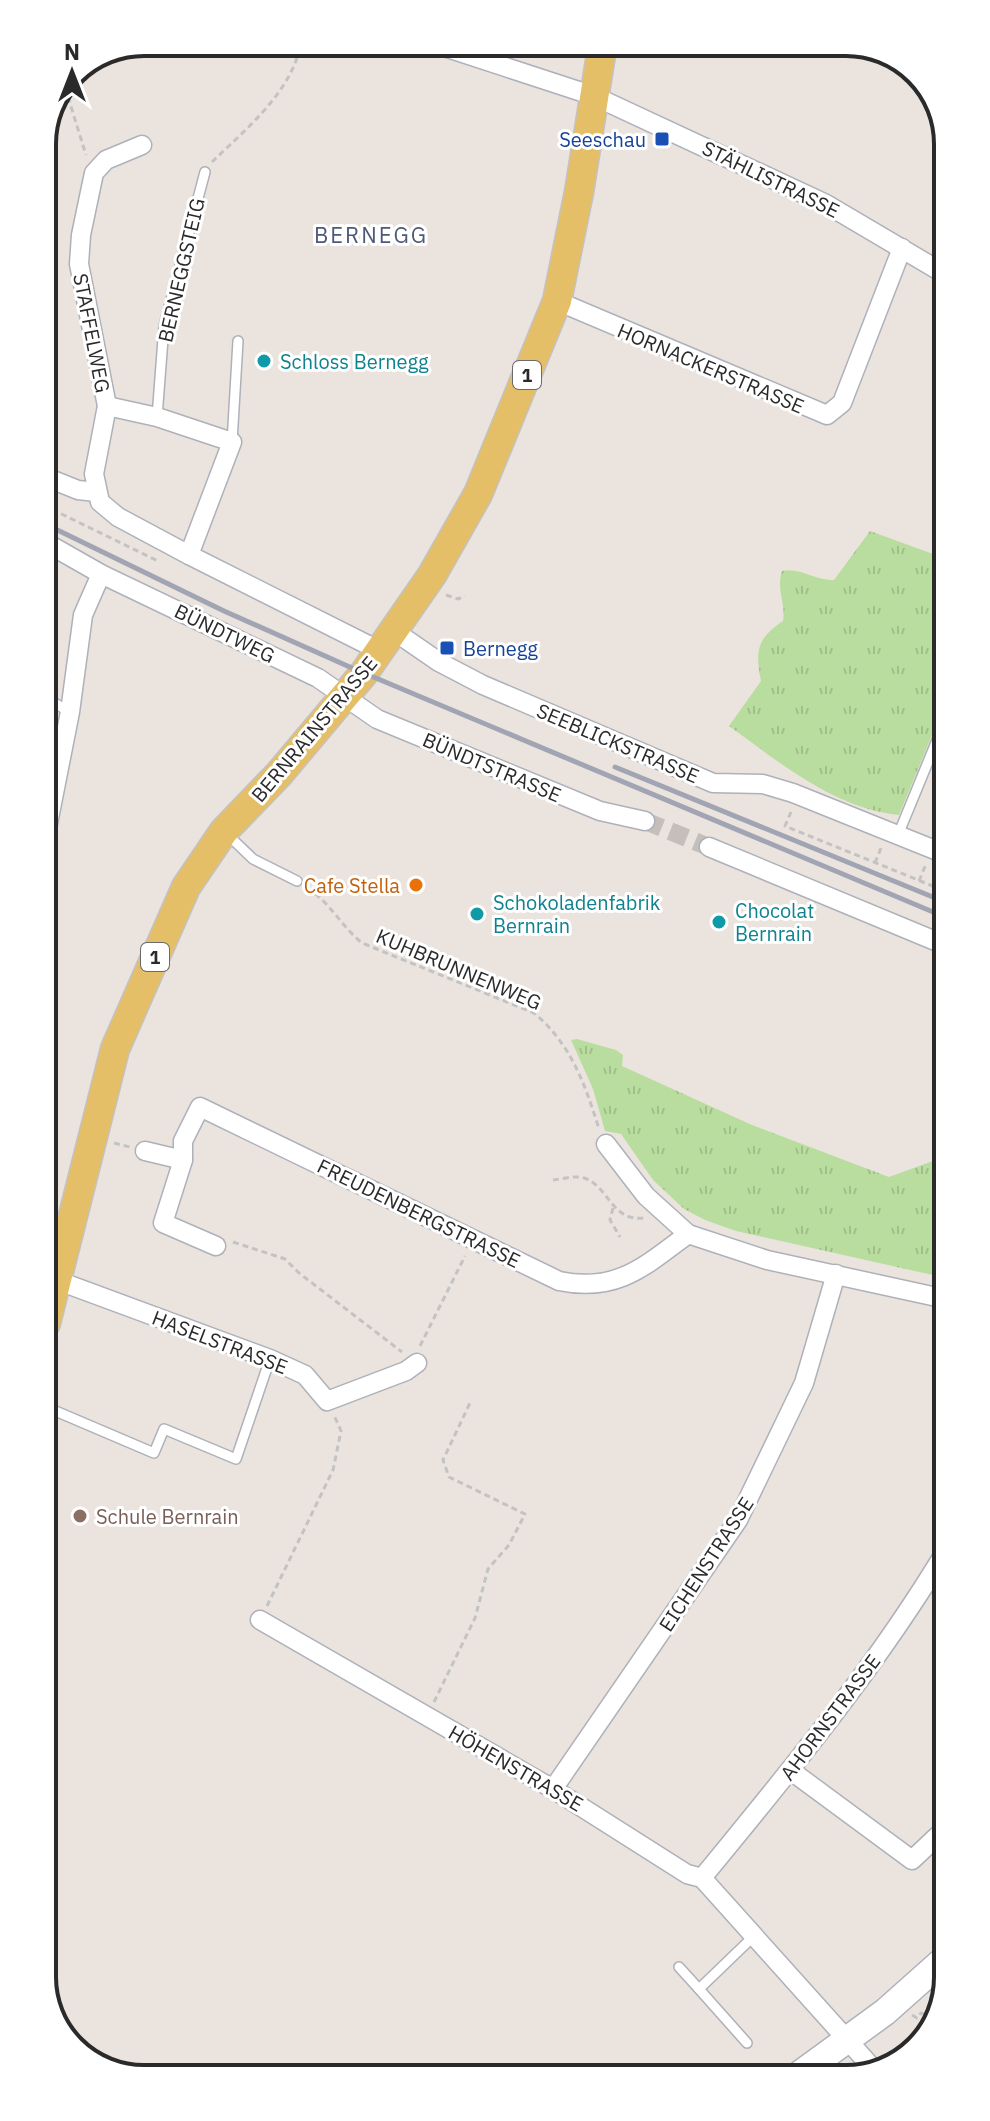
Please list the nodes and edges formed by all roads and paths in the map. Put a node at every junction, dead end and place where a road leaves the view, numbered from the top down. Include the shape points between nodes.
1 (299, 56) edge
2 (472, 56) edge
3 (601, 56) edge
4 (594, 96) junction
5 (68, 100) edge
6 (142, 145) dead end
7 (205, 172) joint
8 (94, 173) junction
9 (902, 248) junction
10 (934, 268) edge
11 (557, 301) junction
12 (238, 341) dead end
13 (107, 406) junction
14 (157, 417) junction
15 (232, 442) junction
16 (56, 481) edge
17 (96, 492) junction
18 (56, 548) edge
19 (189, 555) junction
20 (101, 574) junction
21 (438, 590) dead end
22 (465, 596) dead end
23 (387, 641) junction
24 (345, 699) junction
25 (56, 704) edge
26 (70, 712) junction
27 (934, 744) edge
28 (56, 780) edge
29 (794, 804) dead end
30 (645, 821) tunnel mouth
31 (224, 831) junction
32 (890, 839) junction
33 (709, 847) tunnel mouth
34 (934, 857) edge
35 (934, 861) edge
36 (875, 863) junction
37 (297, 881) joint
38 (919, 881) junction
39 (934, 887) edge
40 (934, 940) edge
41 (90, 1137) junction
42 (606, 1144) joint
43 (145, 1151) joint
44 (183, 1160) junction
45 (553, 1180) dead end
46 (613, 1208) junction
47 (661, 1213) junction
48 (688, 1234) junction
49 (620, 1237) dead end
50 (474, 1238) junction
51 (216, 1246) joint
52 (56, 1260) edge
53 (836, 1274) junction
54 (56, 1280) edge
55 (934, 1296) edge
56 (270, 1359) junction
57 (417, 1363) junction
58 (327, 1401) junction
59 (470, 1403) dead end
60 (56, 1411) edge
61 (934, 1571) edge
62 (260, 1620) joint
63 (426, 1716) junction
64 (790, 1770) junction
65 (553, 1789) junction
66 (934, 1839) edge
67 (702, 1878) junction
68 (755, 1935) junction
69 (679, 1967) dead end
70 (934, 1968) edge
71 (699, 1989) junction
72 (909, 2013) dead end
73 (926, 2015) edge
74 (849, 2039) junction
75 (747, 2043) dead end
76 (868, 2062) edge
77 (813, 2065) edge

1 - 7 path via 271,102
2 - 4 street, STÄHLISTRASSE
3 - 4 main road, BERNRAINSTRASSE / 1
4 - 9 street, STÄHLISTRASSE via 826,204
4 - 11 main road, BERNRAINSTRASSE / 1
5 - 8 path
6 - 8 street via 106,160
7 - 14 lane, BERNEGGSTEIG via 164,326
8 - 13 street, STAFFELWEG via 84,206 79,264
9 - 10 street, STÄHLISTRASSE
9 - 11 street, HORNACKERSTRASSE via 834,414
11 - 23 main road, BERNRAINSTRASSE / 1 via 478,494
12 - 15 lane
13 - 14 street
13 - 17 street via 94,474
14 - 15 street
15 - 19 street
16 - 17 street
17 - 19 street, SEEBLICKSTRASSE via 106,509
18 - 20 street, BÜNDTWEG
19 - 23 street, SEEBLICKSTRASSE
20 - 24 street, BÜNDTWEG via 318,678
20 - 26 street via 83,615
21 - 22 path via 451,597
23 - 24 main road, BERNRAINSTRASSE / 1
23 - 32 street, SEEBLICKSTRASSE via 713,783 763,784
24 - 30 street, BÜNDTSTRASSE via 377,719 534,786
24 - 31 main road, BERNRAINSTRASSE / 1
25 - 26 lane
26 - 28 street
27 - 32 lane
29 - 36 path via 785,826
31 - 37 lane via 253,859
31 - 41 main road, BERNRAINSTRASSE / 1 via 186,887 143,983 115,1049
32 - 34 street, SEEBLICKSTRASSE
32 - 36 path
33 - 40 street
35 - 38 path
36 - 38 path
37 - 42 path, KUHBRUNNENWEG via 323,898 362,943 534,1013 554,1030 579,1071
38 - 39 path
41 - 43 path
41 - 52 main road, BERNRAINSTRASSE / 1
42 - 47 street
43 - 44 street
44 - 50 street, FREUDENBERGSTRASSE via 183,1141 200,1107
44 - 51 street, FREUDENBERGSTRASSE via 163,1223
45 - 46 path via 581,1176
46 - 47 path via 639,1219
46 - 49 path via 610,1220
47 - 48 street
48 - 50 street, FREUDENBERGSTRASSE via 626,1277 584,1286 559,1281
48 - 53 street via 767,1260
50 - 57 path
51 - 57 path via 227,1240 285,1259
53 - 55 street
53 - 65 street, EICHENSTRASSE via 804,1383 738,1520
54 - 56 street, HASELSTRASSE
56 - 58 street, HASELSTRASSE via 305,1375
56 - 60 lane via 236,1459 164,1429 154,1453
57 - 58 street
58 - 62 path via 341,1431 333,1470
59 - 63 path via 443,1460 449,1477 525,1514 509,1545 488,1569 475,1618
61 - 64 street, AHORNSTRASSE via 908,1614
62 - 63 street, HÖHENSTRASSE
63 - 65 street, HÖHENSTRASSE
64 - 66 street via 912,1860
64 - 67 street, AHORNSTRASSE
65 - 67 street, HÖHENSTRASSE via 687,1874
67 - 68 street, HÖHENSTRASSE
68 - 71 lane
68 - 74 street, HÖHENSTRASSE
69 - 71 lane
70 - 74 main road
71 - 75 lane
72 - 73 path via 917,2018
74 - 76 street, HÖHENSTRASSE
74 - 77 main road

